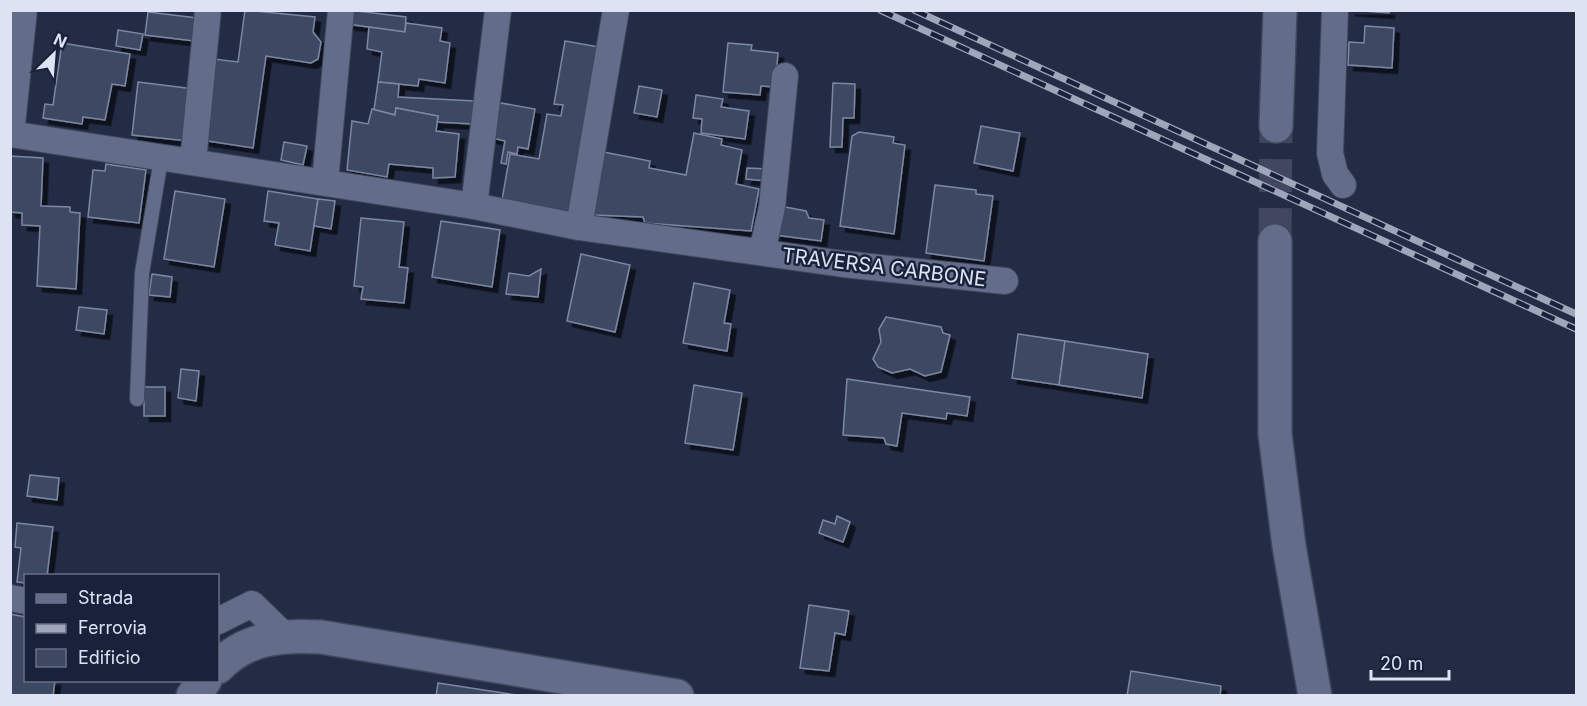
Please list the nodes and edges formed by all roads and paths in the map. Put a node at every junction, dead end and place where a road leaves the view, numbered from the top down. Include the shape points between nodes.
1 (24, 10) edge
2 (208, 10) edge
3 (341, 10) edge
4 (498, 10) edge
5 (616, 10) edge
6 (1280, 10) edge
7 (1335, 10) edge
8 (785, 76) dead end
9 (1276, 126) tunnel mouth
10 (11, 134) edge
11 (161, 159) junction
12 (193, 162) junction
13 (325, 182) junction
14 (1343, 185) dead end
15 (474, 206) junction
16 (579, 228) junction
17 (1275, 241) tunnel mouth
18 (762, 252) junction
19 (1005, 281) dead end
20 (137, 399) dead end
21 (219, 620) edge
22 (284, 635) junction
23 (219, 666) edge
24 (204, 682) edge
25 (193, 696) edge
26 (677, 696) edge
27 (1316, 696) edge

1 - 10 street, TRAVERSA CARBONE
2 - 12 street
3 - 13 street
4 - 15 street
5 - 16 street
6 - 9 street
7 - 14 street via 1330,153 1335,174
8 - 18 street, TRAVERSA CARBONE via 773,197
10 - 11 street, TRAVERSA CARBONE
11 - 12 street, TRAVERSA CARBONE
11 - 20 lane via 142,273
12 - 13 street, TRAVERSA CARBONE
13 - 15 street, TRAVERSA CARBONE
15 - 16 street, TRAVERSA CARBONE
16 - 18 street, TRAVERSA CARBONE
17 - 27 street via 1275,434 1289,546
18 - 19 street, TRAVERSA CARBONE
21 - 22 street via 252,604
22 - 23 street via 261,640
22 - 26 street via 321,637
24 - 25 street

